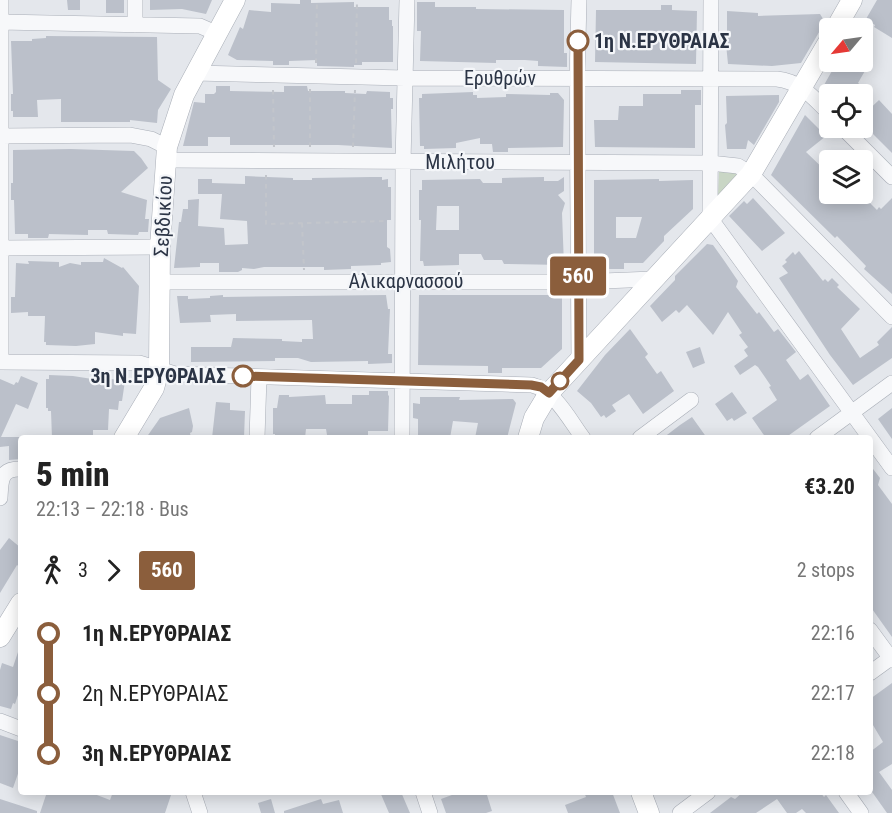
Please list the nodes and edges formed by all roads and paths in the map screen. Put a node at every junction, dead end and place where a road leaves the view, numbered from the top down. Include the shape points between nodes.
1 (1, 0) edge
2 (135, 0) edge
3 (235, 0) edge
4 (317, 0) edge
5 (357, 0) edge
6 (407, 0) edge
7 (579, 0) edge
8 (711, 0) edge
9 (852, 0) edge
10 (842, 18) edge
11 (0, 22) edge
12 (135, 25) junction
13 (216, 33) junction
14 (819, 58) edge
15 (356, 69) junction
16 (195, 73) junction
17 (273, 75) junction
18 (313, 76) junction
19 (405, 78) junction
20 (577, 78) junction
21 (711, 78) junction
22 (802, 88) junction
23 (819, 104) edge
24 (1, 136) edge
25 (853, 138) edge
26 (353, 143) dead end
27 (310, 147) dead end
28 (166, 154) junction
29 (270, 161) junction
30 (403, 162) junction
31 (579, 163) junction
32 (710, 163) junction
33 (751, 174) junction
34 (892, 177) edge
35 (710, 218) junction
36 (403, 221) junction
37 (302, 223) junction
38 (160, 247) junction
39 (1, 248) edge
40 (652, 279) junction
41 (403, 281) junction
42 (160, 282) junction
43 (304, 282) junction
44 (578, 282) junction
45 (892, 317) edge
46 (579, 360) junction
47 (1, 362) edge
48 (159, 370) junction
49 (259, 377) junction
50 (402, 380) junction
51 (892, 383) edge
52 (549, 393) junction
53 (691, 400) dead end
54 (851, 413) junction
55 (126, 435) edge
56 (257, 435) edge
57 (402, 435) edge
58 (529, 435) edge
59 (581, 435) edge
60 (644, 435) edge
61 (822, 435) edge
62 (867, 435) edge
63 (873, 443) edge
64 (892, 468) edge
65 (18, 469) edge
66 (0, 498) edge
67 (18, 608) edge
68 (873, 634) edge
69 (0, 637) edge
70 (892, 658) edge
71 (873, 671) edge
72 (0, 722) edge
73 (18, 728) edge
74 (196, 795) edge
75 (197, 795) edge
76 (424, 795) edge
77 (642, 795) edge
78 (704, 795) edge
79 (848, 795) edge
80 (859, 812) edge
81 (188, 813) edge
82 (200, 813) edge
83 (430, 813) edge
84 (649, 813) edge
85 (680, 813) edge

1 - 11 street
2 - 12 street
3 - 13 street, Σεβδικίου
4 - 18 path
5 - 15 path
6 - 19 street
7 - 20 street
8 - 21 street
9 - 10 street
11 - 12 street
11 - 24 street
12 - 13 street via 200,26
13 - 16 street, Σεβδικίου
14 - 22 street
15 - 18 street, Ερυθρών
15 - 19 street, Ερυθρών
15 - 26 path
16 - 17 street, Ερυθρών
16 - 28 street, Σεβδικίου via 173,124
17 - 18 street, Ερυθρών
17 - 29 path
18 - 27 path
19 - 20 street, Ερυθρών
19 - 30 street
20 - 21 street, Ερυθρών
20 - 31 street
21 - 22 street, Ερυθρών via 791,81
21 - 32 street
22 - 23 street
22 - 33 street
24 - 28 street, Μιλήτου via 130,135 151,139
24 - 39 street
25 - 34 street
28 - 29 street, Μιλήτου
28 - 38 street, Σεβδικίου
29 - 30 street, Μιλήτου
29 - 37 path via 266,224
30 - 31 street, Μιλήτου
30 - 36 street
31 - 32 street, Μιλήτου
31 - 44 street
32 - 33 street, Μιλήτου via 738,166
32 - 35 street
33 - 35 street
33 - 45 street
35 - 40 street
35 - 54 street
36 - 37 path
36 - 41 street
37 - 43 path
38 - 39 street
38 - 42 street, Σεβδικίου
39 - 47 street
40 - 44 street, Αλικαρνασσού
40 - 46 street
41 - 43 street, Αλικαρνασσού
41 - 44 street, Αλικαρνασσού
41 - 50 street
42 - 43 street, Αλικαρνασσού
42 - 48 street, Σεβδικίου
44 - 46 street
46 - 52 street
47 - 48 street via 139,363
48 - 49 street
48 - 55 street, Σεβδικίου via 154,388
49 - 50 street
49 - 56 street
50 - 52 street via 531,385
50 - 57 street
51 - 54 street
52 - 58 street
52 - 59 street
53 - 60 street
54 - 61 street
54 - 62 street
63 - 64 street
65 - 66 street via 4,473
67 - 69 street
68 - 70 street
70 - 71 street
72 - 73 street
74 - 81 street
75 - 82 street
76 - 83 street
77 - 84 street
78 - 85 street
79 - 80 street

